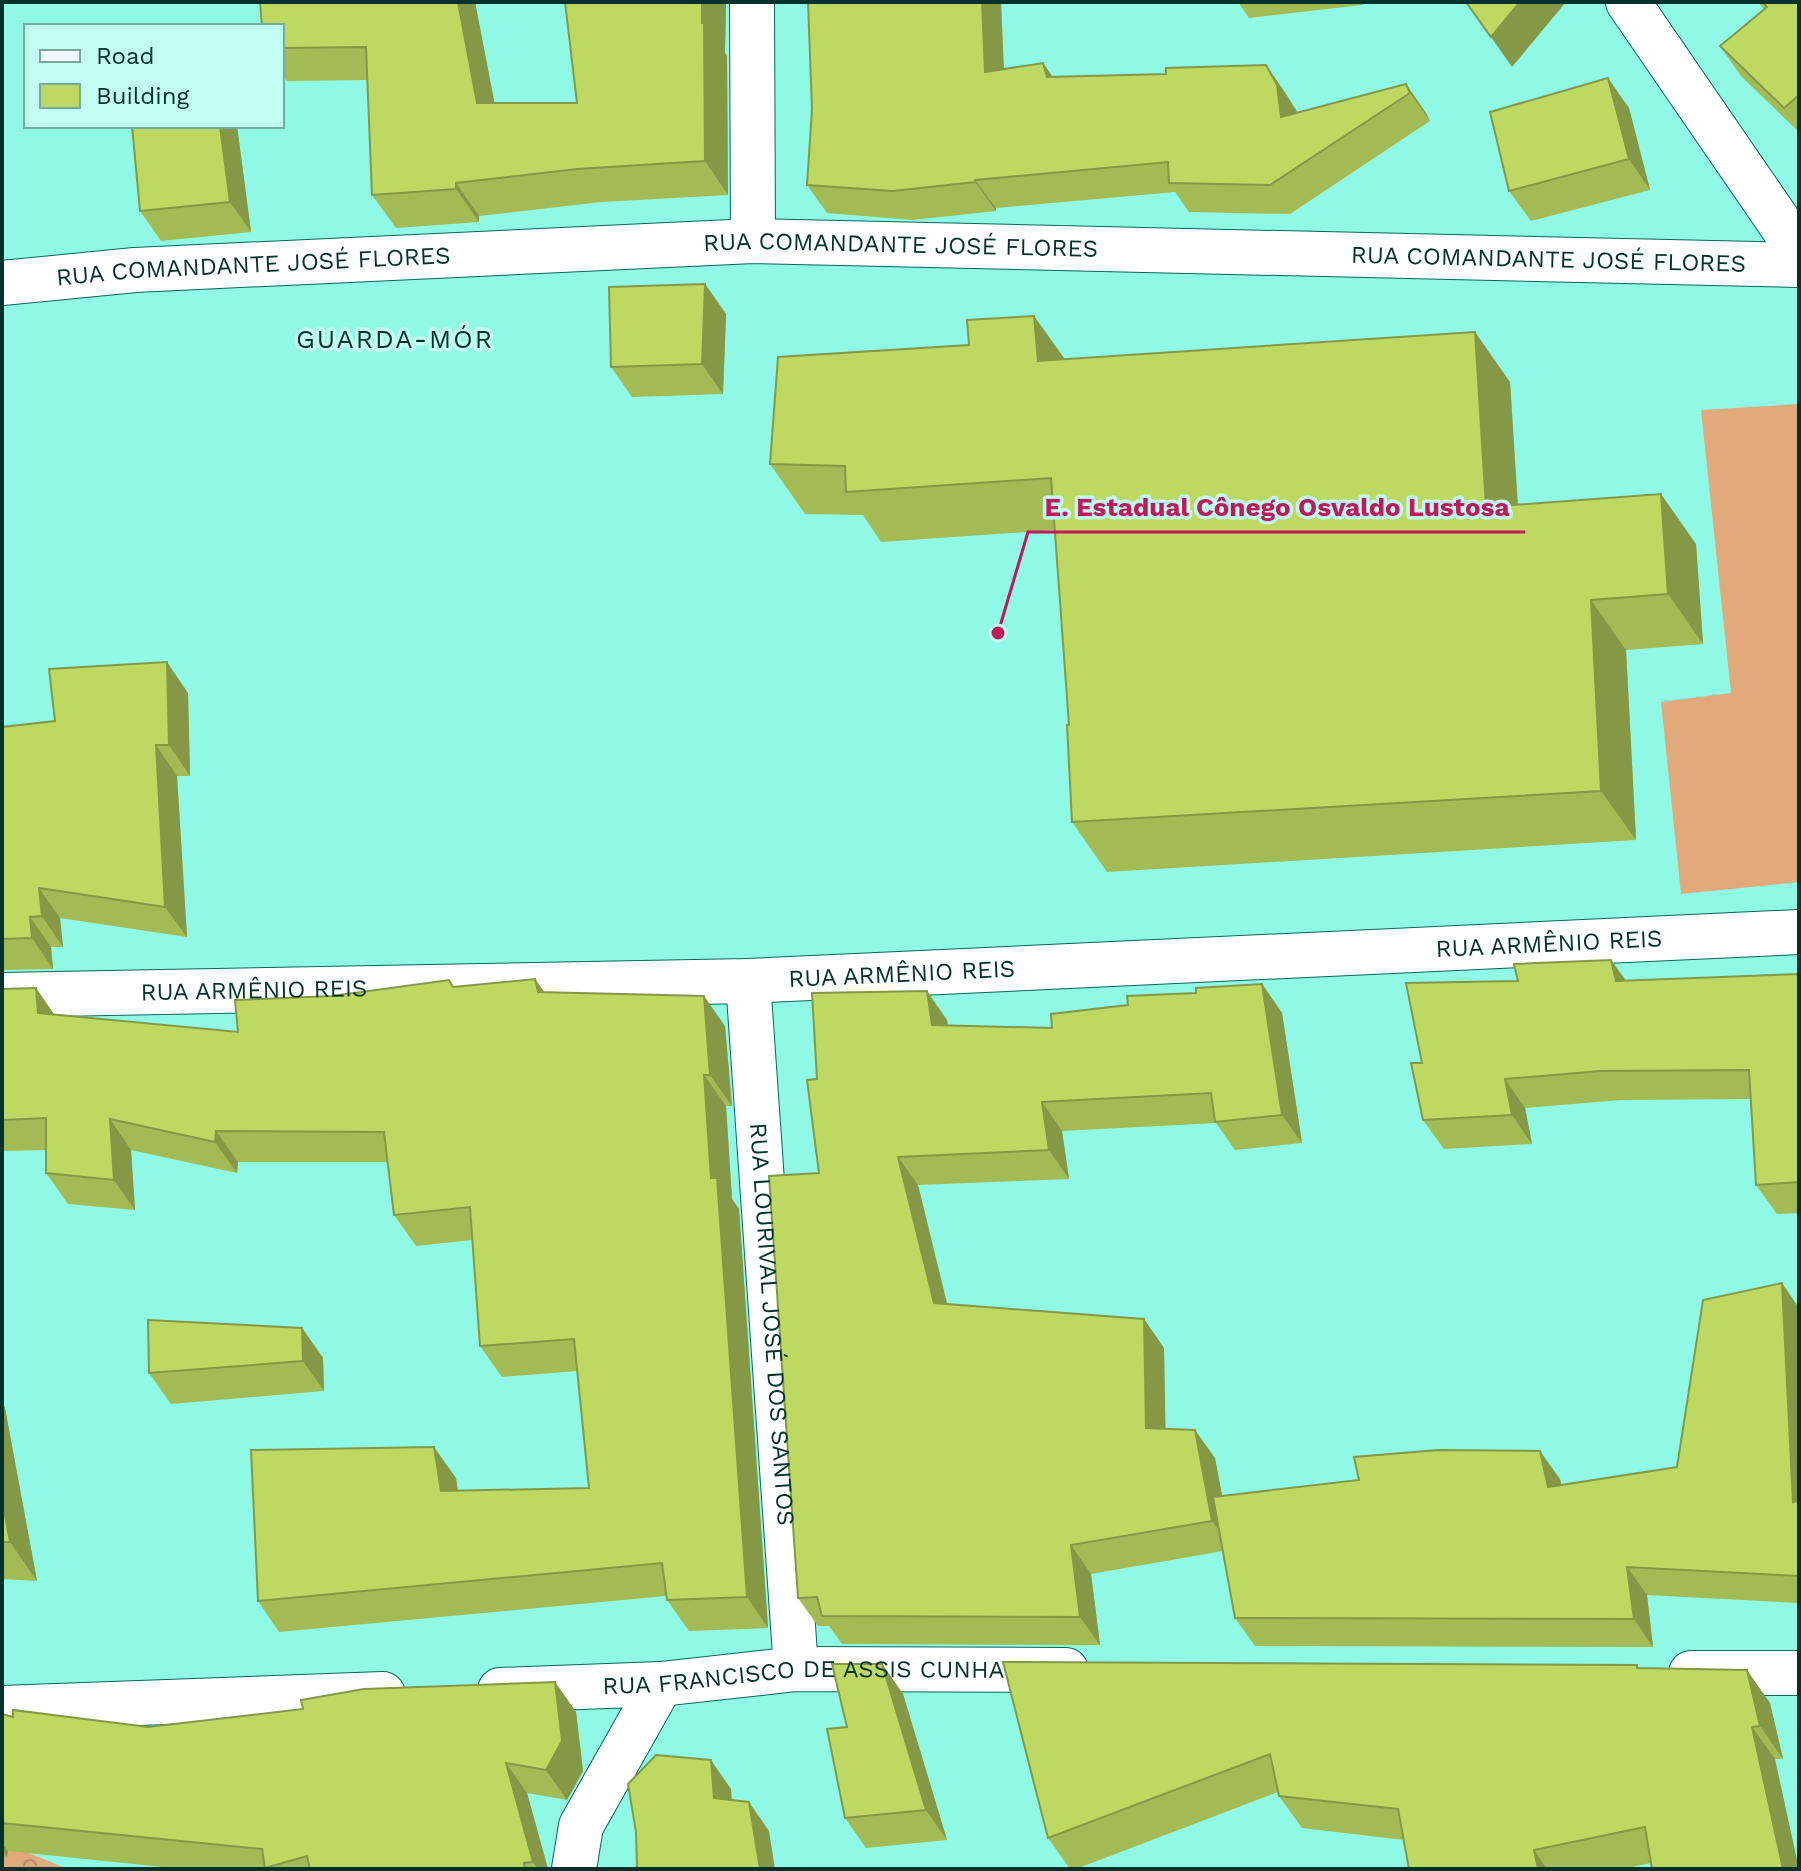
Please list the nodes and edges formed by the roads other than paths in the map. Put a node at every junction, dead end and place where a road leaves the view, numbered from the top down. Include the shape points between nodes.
1 (752, 2) edge
2 (1628, 2) edge
3 (753, 241) junction
4 (1799, 251) edge
5 (1799, 265) edge
6 (2, 283) edge
7 (1799, 932) edge
8 (748, 981) junction
9 (2, 995) edge
10 (796, 1669) junction
11 (1099, 1670) edge
12 (1656, 1673) edge
13 (1799, 1673) edge
14 (661, 1684) junction
15 (2, 1708) edge
16 (574, 1869) edge

1 - 3 street
2 - 4 street
3 - 5 street, RUA COMANDANTE JOSÉ FLORES
3 - 6 street, RUA COMANDANTE JOSÉ FLORES via 135,270
7 - 8 street, RUA ARMÊNIO REIS
8 - 9 street, RUA ARMÊNIO REIS
8 - 10 street, RUA LOURIVAL JOSÉ DOS SANTOS
10 - 11 street, RUA FRANCISCO DE ASSIS CUNHA
10 - 14 street, RUA FRANCISCO DE ASSIS CUNHA
12 - 13 street
14 - 15 street, RUA FRANCISCO DE ASSIS CUNHA
14 - 16 street via 581,1826

